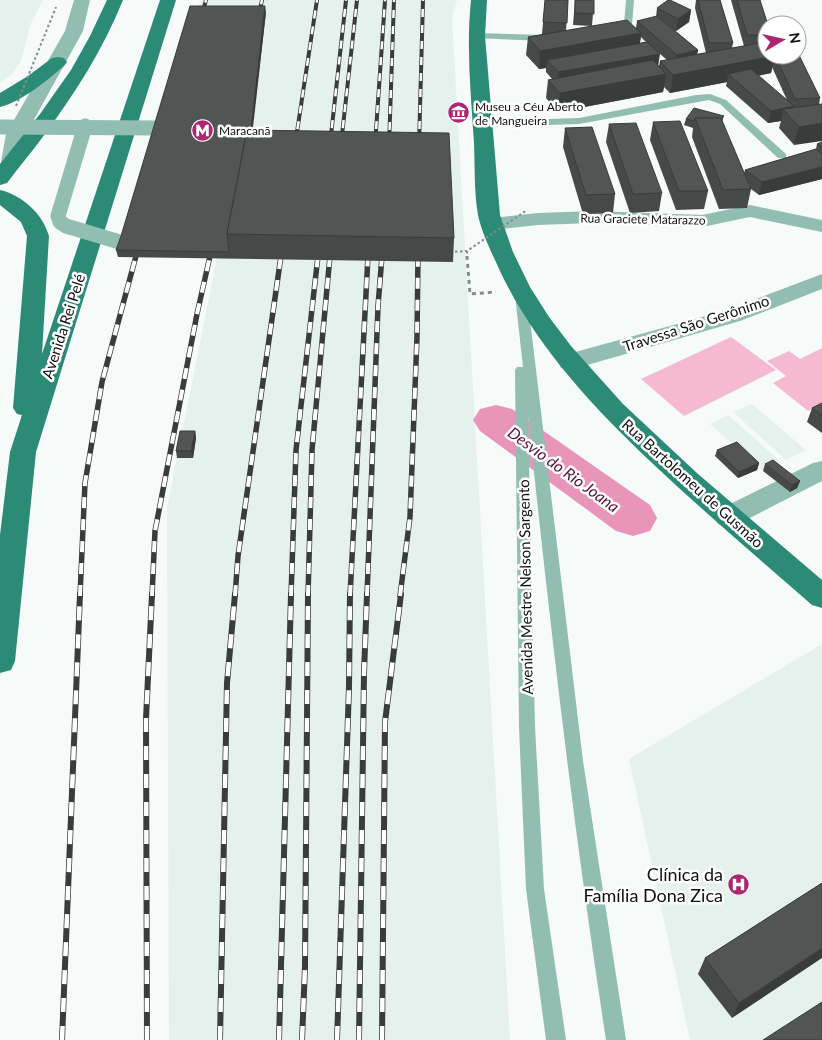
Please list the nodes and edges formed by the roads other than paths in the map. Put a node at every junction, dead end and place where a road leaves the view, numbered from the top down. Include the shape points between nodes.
1 (82, 0) edge
2 (115, 0) edge
3 (168, 0) edge
4 (479, 0) edge
5 (630, 0) edge
6 (605, 31) edge
7 (476, 36) junction
8 (555, 38) edge
9 (58, 62) junction
10 (0, 100) edge
11 (482, 124) junction
12 (85, 126) junction
13 (4, 127) edge
14 (157, 128) edge
15 (782, 156) dead end
16 (11, 162) junction
17 (0, 179) edge
18 (0, 196) edge
19 (492, 224) junction
20 (822, 226) edge
21 (123, 243) edge
22 (822, 281) edge
23 (520, 289) junction
24 (570, 362) junction
25 (23, 452) junction
26 (822, 470) edge
27 (728, 517) junction
28 (822, 597) edge
29 (0, 662) edge
30 (556, 1040) edge
31 (616, 1040) edge

1 - 9 street via 74,31
2 - 16 main road via 92,52 33,137
3 - 25 main road, Avenida Rei Pelé
4 - 7 main road, Rua Bartolomeu de Gusmão
5 - 6 lane via 628,25
7 - 8 lane
7 - 11 main road, Rua Bartolomeu de Gusmão
9 - 10 main road
9 - 16 street via 16,134
11 - 15 lane via 579,121 710,97 723,102
11 - 19 main road, Rua Bartolomeu de Gusmão
12 - 13 street, bridge
12 - 14 street, bridge
12 - 21 street, bridge via 58,216 66,226
16 - 17 main road
18 - 25 main road via 32,219 38,236
19 - 20 street, Rua Graciete Matarazzo via 595,217 702,221 750,211
19 - 23 main road, Rua Bartolomeu de Gusmão
22 - 24 street, Travessa São Gerônimo via 732,316
23 - 24 main road, Rua Bartolomeu de Gusmão
23 - 30 lane, Avenida Mestre Nelson Sargento via 527,727 535,889
23 - 31 lane, Avenida Mestre Nelson Sargento via 572,748
24 - 27 main road, Rua Bartolomeu de Gusmão via 630,426
25 - 29 main road, Avenida Rei Pelé
26 - 27 street
27 - 28 main road, Rua Bartolomeu de Gusmão

